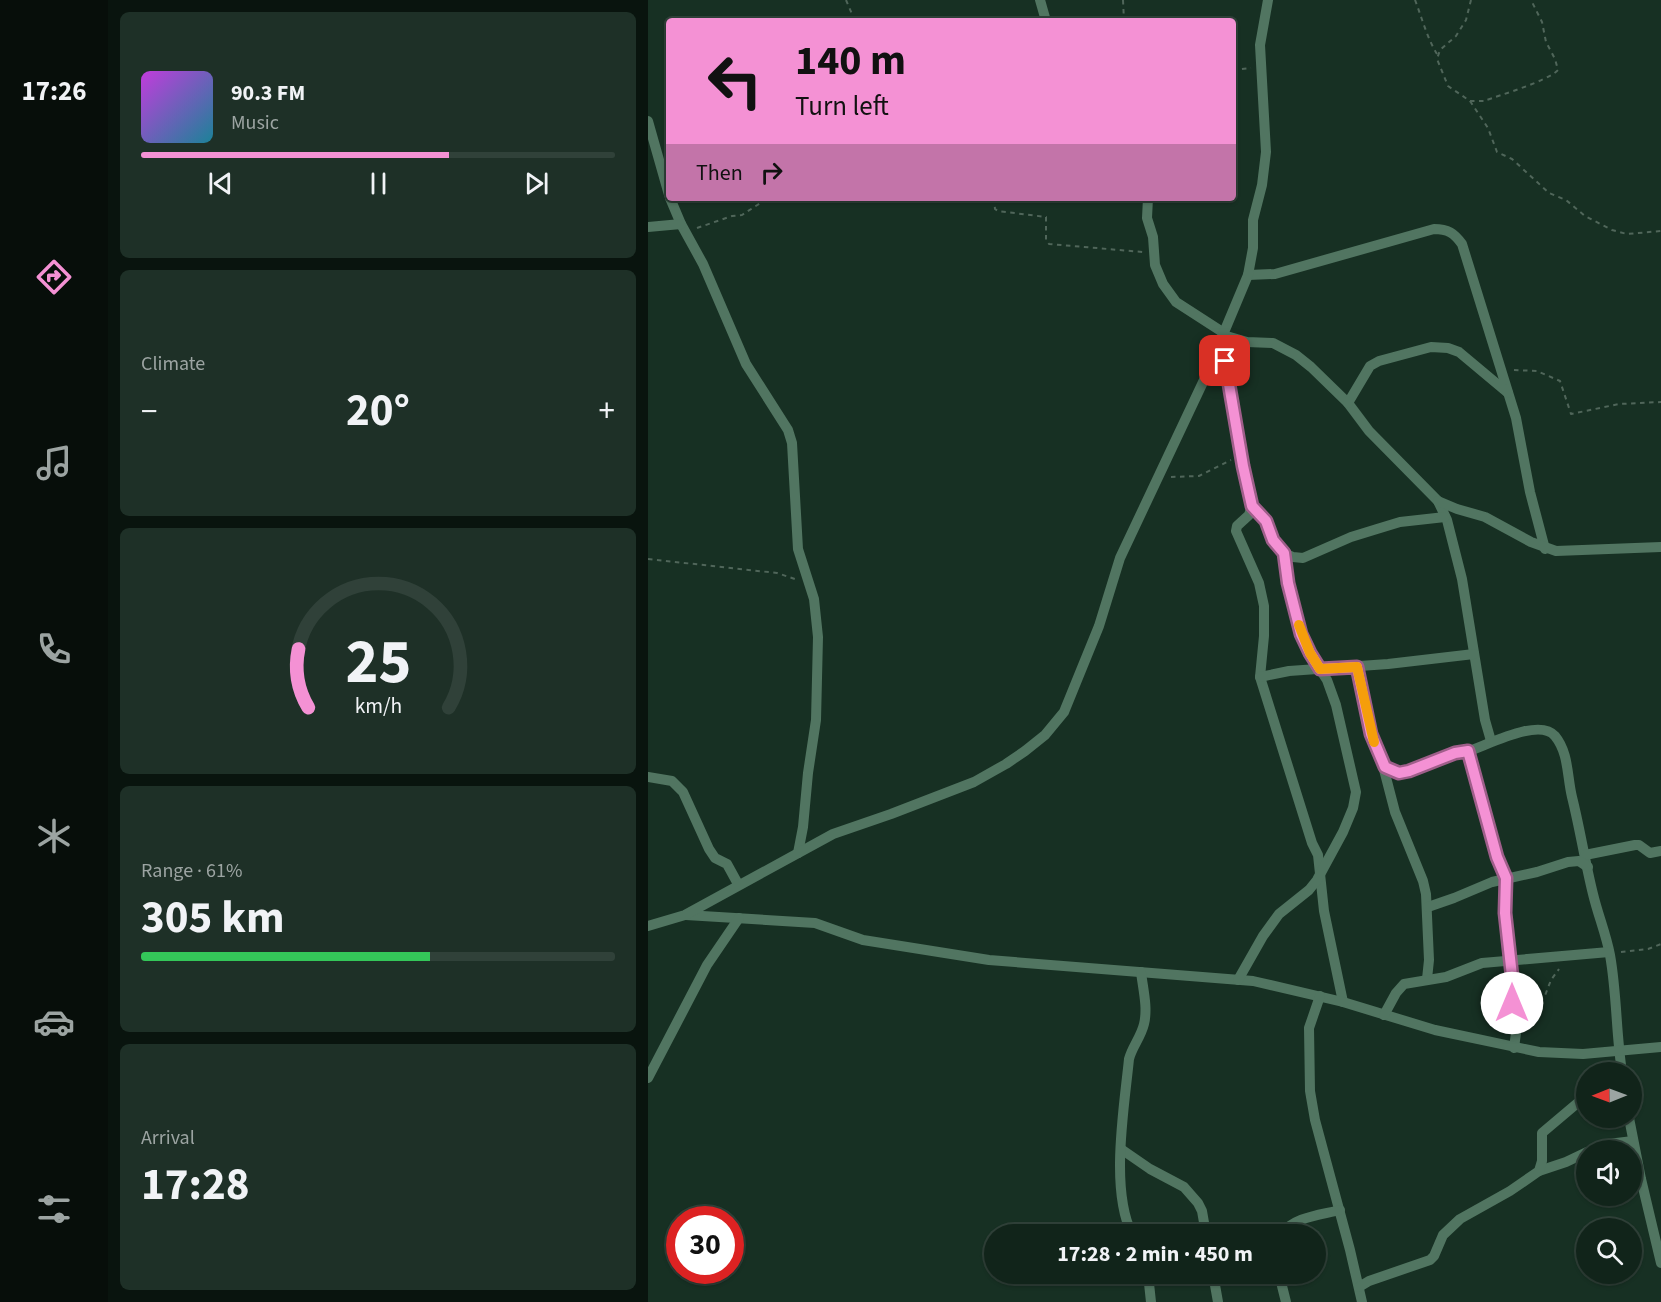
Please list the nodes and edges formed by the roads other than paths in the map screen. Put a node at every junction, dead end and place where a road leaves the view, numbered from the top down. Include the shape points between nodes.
1 (1040, 0) edge
2 (1268, 0) edge
3 (1045, 18) edge
4 (648, 122) edge
5 (666, 183) edge
6 (672, 201) edge
7 (1148, 201) edge
8 (648, 227) edge
9 (683, 227) junction
10 (1248, 275) junction
11 (1222, 336) junction
12 (1508, 393) junction
13 (1348, 403) junction
14 (1438, 501) junction
15 (1252, 506) junction
16 (1445, 517) junction
17 (1661, 547) edge
18 (1545, 549) junction
19 (1284, 553) junction
20 (1474, 654) junction
21 (1357, 667) junction
22 (1320, 669) junction
23 (1260, 677) junction
24 (1491, 741) junction
25 (1468, 751) junction
26 (1381, 761) junction
27 (648, 777) edge
28 (1661, 851) edge
29 (798, 853) junction
30 (1585, 855) junction
31 (1588, 867) junction
32 (1319, 876) junction
33 (1506, 878) junction
34 (738, 885) junction
35 (720, 895) junction
36 (1428, 907) junction
37 (685, 915) junction
38 (724, 917) junction
39 (739, 918) junction
40 (648, 926) edge
41 (1610, 952) junction
42 (1510, 961) junction
43 (1141, 972) junction
44 (1427, 979) junction
45 (1238, 980) junction
46 (1320, 996) junction
47 (1343, 1002) junction
48 (1384, 1015) junction
49 (1661, 1047) edge
50 (1514, 1048) junction
51 (1619, 1052) junction
52 (1620, 1062) edge
53 (648, 1078) edge
54 (1576, 1104) edge
55 (1121, 1149) junction
56 (1576, 1157) edge
57 (1539, 1171) junction
58 (1642, 1180) edge
59 (1340, 1210) junction
60 (1128, 1224) edge
61 (1204, 1224) edge
62 (1292, 1224) edge
63 (1661, 1263) edge
64 (1149, 1284) edge
65 (1215, 1284) edge
66 (1282, 1284) edge
67 (1359, 1287) junction
68 (1151, 1302) edge
69 (1218, 1302) edge
70 (1286, 1302) edge
71 (1362, 1302) edge

1 - 3 street
2 - 10 street via 1260,45 1266,152 1253,220
4 - 5 street
6 - 9 street
7 - 11 street via 1147,218 1158,275 1176,302
8 - 9 street
9 - 29 street via 746,364 788,430 794,459 798,549 817,615 818,692
10 - 11 street
10 - 12 street via 1275,274 1426,231 1447,229 1462,244
11 - 13 street via 1273,343 1287,349
11 - 15 street
11 - 29 street via 1160,477 1119,558 1098,626 1064,712 1045,735 974,782 833,834
12 - 13 street via 1459,352 1431,347 1370,366
12 - 18 street
13 - 14 street
14 - 16 street
14 - 18 street via 1485,517
15 - 19 street via 1266,521 1273,540
15 - 23 street via 1236,531 1259,583 1264,606
16 - 19 street via 1400,522 1303,558
16 - 20 street via 1462,579
17 - 18 street
19 - 22 street via 1301,634
20 - 21 street
20 - 24 street
21 - 22 street
21 - 26 street via 1371,734
22 - 23 street
22 - 32 street via 1336,705 1356,792 1343,832
23 - 32 street via 1318,855
24 - 25 street
24 - 30 street via 1537,729 1556,736 1566,760
25 - 26 street via 1399,773
25 - 33 street
26 - 36 street via 1395,812 1423,881
27 - 34 street via 672,781 683,792 708,849 727,864
28 - 30 street via 1650,853 1635,845
29 - 34 street
30 - 31 street
31 - 33 street via 1573,861
31 - 41 street
32 - 45 street via 1309,890 1279,914
32 - 47 street
33 - 36 street
33 - 42 street
34 - 35 street
35 - 37 street
35 - 38 street via 718,906
36 - 44 street
37 - 38 street
37 - 40 street
38 - 39 street
39 - 43 street via 814,923 863,940 989,960
39 - 53 street via 707,965
41 - 42 street
41 - 51 street
42 - 44 street via 1482,963 1455,975
42 - 50 street
43 - 45 street
43 - 55 street via 1144,1023 1129,1059
44 - 48 street via 1404,984
45 - 46 street
46 - 47 street
46 - 59 street via 1309,1028 1310,1091
47 - 48 street
48 - 50 street
49 - 51 street
50 - 51 street via 1583,1054
51 - 52 street
54 - 57 street via 1542,1133
55 - 60 street via 1120,1189
55 - 61 street via 1184,1187 1198,1203
56 - 57 street
57 - 67 street via 1454,1223 1430,1260
58 - 63 street
59 - 62 street
59 - 67 street
64 - 68 street
65 - 69 street
66 - 70 street
67 - 71 street

